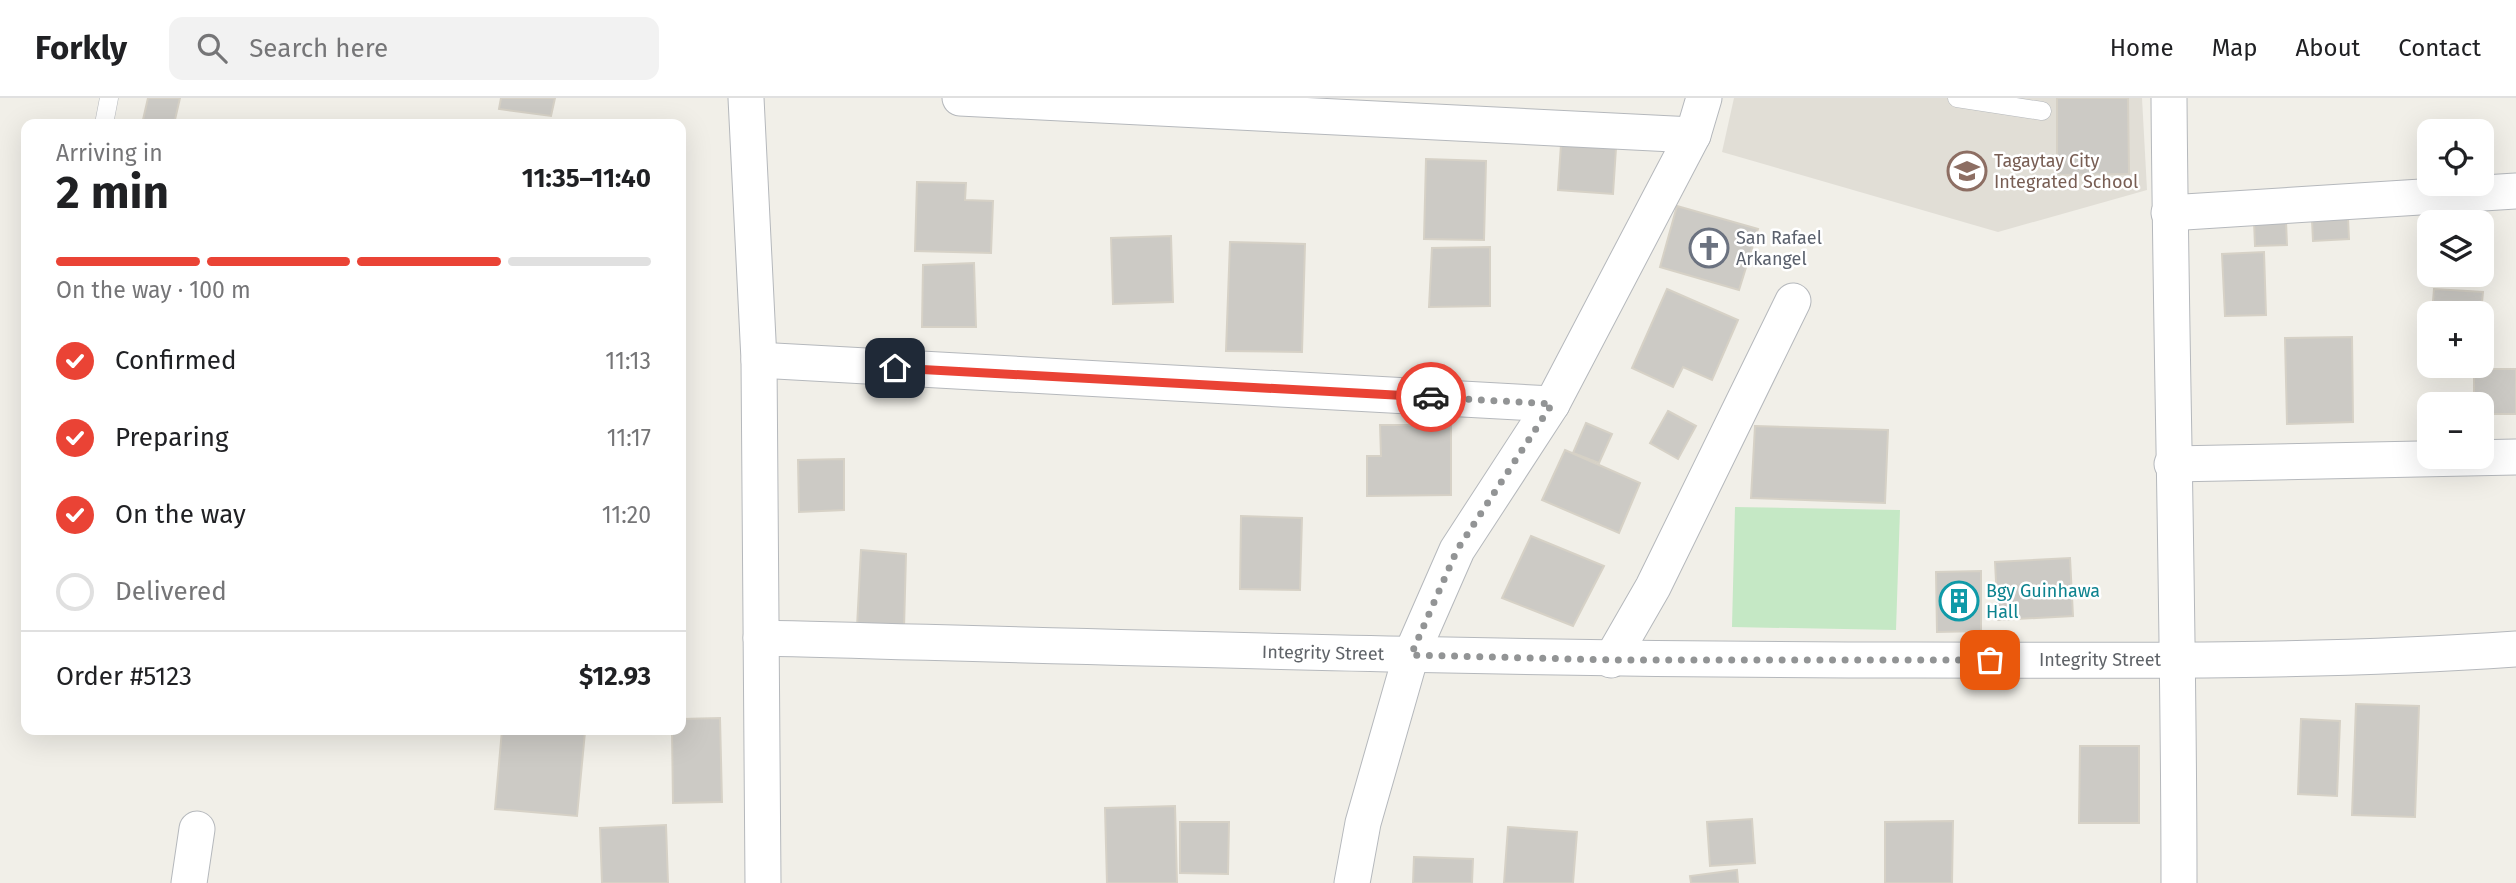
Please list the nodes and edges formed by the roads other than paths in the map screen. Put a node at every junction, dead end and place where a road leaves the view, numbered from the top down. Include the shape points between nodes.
1 (109, 98) edge
2 (747, 98) edge
3 (960, 98) edge
4 (1704, 98) edge
5 (1957, 98) edge
6 (2169, 98) edge
7 (2042, 111) dead end
8 (105, 119) edge
9 (1693, 135) junction
10 (2516, 191) edge
11 (2169, 213) junction
12 (1793, 301) dead end
13 (759, 360) junction
14 (1552, 404) junction
15 (2516, 457) edge
16 (2172, 464) junction
17 (761, 638) junction
18 (2516, 649) edge
19 (1411, 655) junction
20 (1611, 660) junction
21 (2179, 660) junction
22 (197, 829) dead end
23 (188, 883) edge
24 (763, 883) edge
25 (1352, 883) edge
26 (2179, 883) edge

1 - 8 lane
2 - 13 street
3 - 9 street
4 - 9 street
5 - 7 lane
6 - 11 street
9 - 14 street
10 - 11 street
11 - 16 street
12 - 20 street via 1653,587
13 - 14 street
13 - 17 street
14 - 19 street via 1457,550
15 - 16 street
16 - 21 street
17 - 19 street, Integrity Street
17 - 24 street
18 - 21 street, Integrity Street
19 - 20 street, Integrity Street
19 - 25 street via 1363,822
20 - 21 street, Integrity Street
21 - 26 street
22 - 23 street

